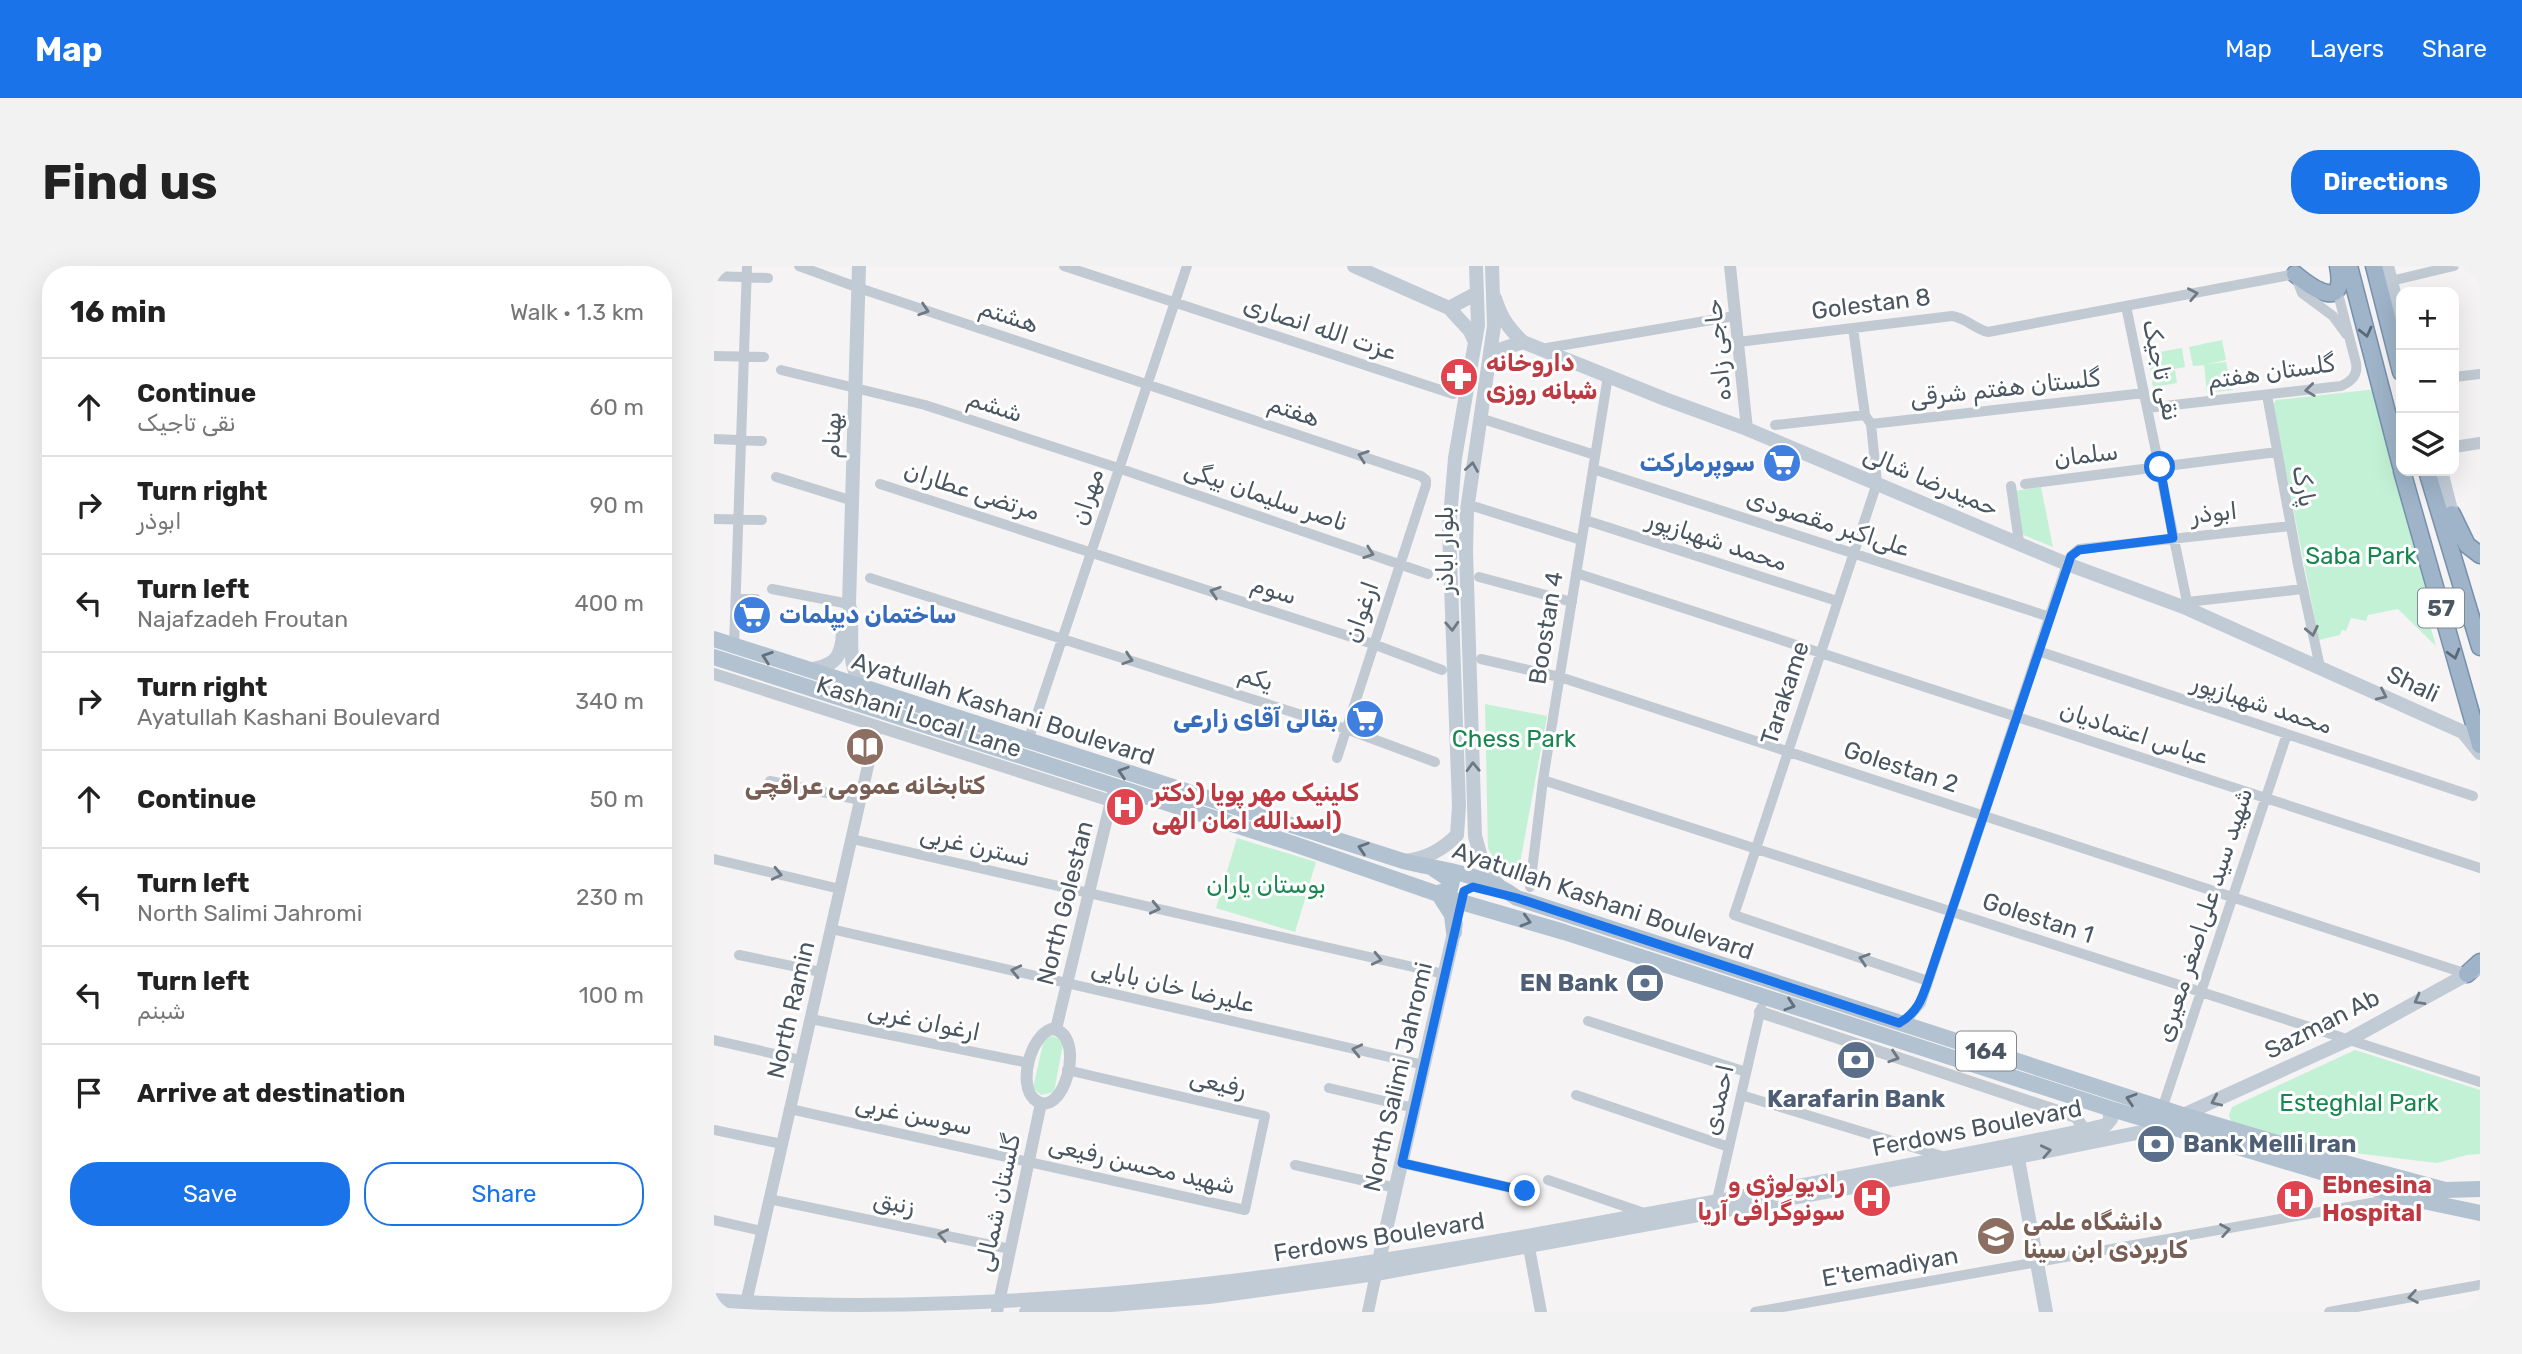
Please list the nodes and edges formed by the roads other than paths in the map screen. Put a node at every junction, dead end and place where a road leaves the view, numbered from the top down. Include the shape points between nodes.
1 (747, 266) edge
2 (799, 266) edge
3 (859, 266) edge
4 (1064, 266) edge
5 (1187, 266) edge
6 (1354, 266) edge
7 (1476, 266) edge
8 (1492, 266) edge
9 (1730, 266) edge
10 (2338, 266) edge
11 (2349, 266) edge
12 (2374, 266) edge
13 (2387, 266) edge
14 (2454, 266) edge
15 (2293, 270) edge
16 (714, 276) edge
17 (747, 277) junction
18 (768, 278) dead end
19 (2391, 281) junction
20 (856, 287) junction
21 (2337, 289) junction
22 (1477, 293) junction
23 (1495, 298) junction
24 (2396, 300) edge
25 (1174, 302) junction
26 (2126, 306) junction
27 (1449, 308) junction
28 (1735, 316) junction
29 (1853, 328) junction
30 (2347, 335) junction
31 (1523, 341) junction
32 (1738, 341) junction
33 (1475, 344) junction
34 (1541, 349) junction
35 (2396, 352) edge
36 (714, 356) edge
37 (744, 356) junction
38 (764, 357) dead end
39 (1490, 358) junction
40 (781, 370) dead end
41 (2480, 374) edge
42 (1608, 376) junction
43 (2459, 376) edge
44 (1146, 384) junction
45 (856, 389) junction
46 (2144, 393) junction
47 (1453, 394) dead end
48 (2267, 396) junction
49 (2147, 408) junction
50 (1868, 419) junction
51 (1486, 420) dead end
52 (1775, 425) dead end
53 (1747, 429) junction
54 (714, 439) edge
55 (741, 440) junction
56 (762, 441) dead end
57 (2480, 443) edge
58 (2396, 446) edge
59 (2459, 446) edge
60 (2277, 452) junction
61 (1595, 456) junction
62 (2160, 467) junction
63 (1118, 468) junction
64 (1593, 468) junction
65 (2404, 476) edge
66 (2429, 476) edge
67 (2442, 476) edge
68 (776, 477) dead end
69 (1426, 480) joint
70 (1877, 483) junction
71 (880, 484) dead end
72 (2025, 484) dead end
73 (2011, 486) dead end
74 (853, 501) junction
75 (1476, 507) dead end
76 (2452, 514) junction
77 (714, 519) edge
78 (738, 520) junction
79 (762, 520) dead end
80 (1585, 520) junction
81 (2291, 526) junction
82 (2173, 538) junction
83 (1581, 540) junction
84 (2019, 542) junction
85 (2450, 544) junction
86 (1091, 552) junction
87 (1853, 553) junction
88 (2480, 555) edge
89 (1400, 564) junction
90 (2067, 564) junction
91 (1576, 573) junction
92 (1429, 574) dead end
93 (870, 578) dead end
94 (1479, 578) dead end
95 (772, 589) dead end
96 (2303, 589) junction
97 (736, 599) junction
98 (756, 599) dead end
99 (1572, 601) junction
100 (1837, 601) junction
101 (849, 604) junction
102 (2186, 605) junction
103 (2050, 617) junction
104 (2480, 617) edge
105 (1063, 638) junction
106 (714, 639) edge
107 (1373, 644) junction
108 (2479, 644) edge
109 (734, 646) junction
110 (2038, 651) junction
111 (1820, 653) junction
112 (845, 655) junction
113 (714, 657) edge
114 (1481, 659) dead end
115 (2320, 667) junction
116 (806, 670) junction
117 (1442, 670) dead end
118 (714, 674) edge
119 (1559, 677) junction
120 (869, 690) junction
121 (2017, 717) junction
122 (877, 726) junction
123 (1346, 729) junction
124 (2287, 734) junction
125 (1028, 741) junction
126 (2480, 745) edge
127 (1788, 752) junction
128 (2480, 753) edge
129 (1337, 758) dead end
130 (1435, 762) dead end
131 (1543, 780) junction
132 (771, 781) dead end
133 (1113, 793) junction
134 (2473, 796) dead end
135 (2266, 798) junction
136 (860, 800) junction
137 (1983, 816) junction
138 (1457, 835) junction
139 (1475, 836) junction
140 (852, 839) junction
141 (1756, 849) junction
142 (714, 859) edge
143 (1403, 861) junction
144 (1432, 868) junction
145 (2480, 868) edge
146 (1499, 886) junction
147 (1530, 887) dead end
148 (840, 889) junction
149 (1089, 893) junction
150 (1438, 893) junction
151 (2232, 897) junction
152 (1517, 898) junction
153 (1461, 902) junction
154 (1952, 912) junction
155 (831, 929) junction
156 (1454, 932) junction
157 (739, 955) dead end
158 (2480, 962) edge
159 (2473, 971) edge
160 (821, 972) junction
161 (1444, 974) junction
162 (1928, 981) junction
163 (1067, 983) junction
164 (2201, 992) junction
165 (1921, 1003) junction
166 (1762, 1004) junction
167 (811, 1019) junction
168 (1587, 1021) dead end
169 (1899, 1023) junction
170 (1056, 1029) junction
171 (1924, 1031) junction
172 (714, 1040) edge
173 (2348, 1040) junction
174 (801, 1060) junction
175 (1029, 1063) junction
176 (1424, 1065) junction
177 (1068, 1070) junction
178 (1746, 1072) junction
179 (2480, 1082) edge
180 (1329, 1088) dead end
181 (1576, 1095) dead end
182 (1741, 1095) junction
183 (1041, 1102) junction
184 (1414, 1108) junction
185 (2162, 1109) junction
186 (790, 1110) junction
187 (2183, 1115) junction
188 (2107, 1117) junction
189 (2167, 1127) junction
190 (714, 1130) edge
191 (2081, 1131) junction
192 (2125, 1135) junction
193 (782, 1144) junction
194 (1729, 1147) junction
195 (2016, 1151) junction
196 (1029, 1161) junction
197 (1402, 1163) junction
198 (1949, 1164) junction
199 (1295, 1165) dead end
200 (1548, 1180) dead end
201 (1396, 1188) junction
202 (2480, 1189) edge
203 (2445, 1190) junction
204 (1525, 1191) dead end
205 (2404, 1197) junction
206 (2480, 1198) edge
207 (769, 1199) junction
208 (1717, 1207) junction
209 (1245, 1210) joint
210 (2480, 1213) edge
211 (1648, 1219) junction
212 (714, 1220) edge
213 (762, 1231) junction
214 (1528, 1242) junction
215 (1010, 1249) junction
216 (2037, 1263) junction
217 (1378, 1268) junction
218 (2480, 1285) edge
219 (714, 1300) edge
220 (745, 1307) edge
221 (997, 1307) edge
222 (1061, 1307) edge
223 (1026, 1312) edge
224 (1367, 1312) edge
225 (1541, 1312) edge
226 (1755, 1312) edge
227 (2046, 1312) edge
228 (2329, 1312) edge

1 - 17 street
2 - 20 street, هشتم
3 - 20 main road, بهنام
4 - 25 street, عزت الله انصاری
5 - 25 street, مهران
6 - 27 main road
7 - 22 main road, بلوار اباذر
8 - 23 main road, بلوار اباذر
9 - 28 street, حاجی زاده
10 - 21 highway
11 -> 58 highway, 57
12 - 35 highway
13 - 19 main road
14 - 19 street
15 - 21 highway via 2321,293
26 -> 15 street, Golestan 8
15 - 30 street via 2302,293 2333,316
16 - 17 street
17 - 18 street
17 - 37 street
19 - 24 main road
20 -> 44 street, هشتم
20 - 45 main road, بهنام
21 - 30 street
22 - 27 main road
22 - 33 main road, بلوار اباذر
23 - 31 main road via 1500,315
23 - 39 main road, بلوار اباذر
25 - 44 street, مهران
25 - 47 street, عزت الله انصاری
26 - 29 street, Golestan 8 via 1988,332 1952,316
26 - 46 street, نقی تاجیک
27 - 33 main road via 1470,331
28 - 32 street, حاجی زاده
28 - 34 street
29 - 32 street, Golestan 8
29 - 50 street
30 -> 48 street, گلستان هفتم via 2357,370 2351,382
31 - 34 main road, حمیدرضا شالی
31 - 39 main road
32 - 53 street, حاجی زاده
33 -> 138 main road, بلوار اباذر via 1455,458 1449,529
34 - 42 main road, حمیدرضا شالی
36 - 37 street
37 - 38 street
37 - 55 street
139 -> 39 main road, بلوار اباذر via 1467,510
40 - 45 street, ششم
41 - 43 street
42 - 53 main road, حمیدرضا شالی
42 - 61 street, Boostan 4
44 - 63 street, مهران
69 -> 44 street, هفتم
45 - 63 street, ششم via 925,405
45 - 74 main road, بهنام
46 - 49 street, نقی تاجیک
46 - 50 street, گلستان هفتم شرقی
48 - 49 street, گلستان هفتم
48 - 60 street, پارک
49 - 62 street, نقی تاجیک
50 - 52 street, گلستان هفتم شرقی
50 - 70 street
51 - 61 street
53 - 70 main road, حمیدرضا شالی
54 - 55 street
55 - 56 street
55 - 78 street
57 - 59 street
60 - 62 street, سلمان
60 - 81 street, پارک
61 - 64 street, Boostan 4
62 - 72 street, سلمان
62 - 82 street, نقی تاجیک
63 - 86 street, مهران
63 -> 89 street, ناصر سلیمان بیگی
64 - 80 street, Boostan 4
64 - 87 street, علی‌اکبر مقصودی
65 -> 126 highway, 57
66 - 85 highway, 57
67 - 76 main road
68 - 74 street
69 - 89 street, ارغوان
70 - 84 main road, حمیدرضا شالی
70 - 87 street, Tarakame
71 - 86 street, مرتضی عطاران
73 - 84 street
74 - 101 main road, بهنام
75 - 83 street
76 - 85 main road
76 - 88 highway via 2467,545
77 - 78 street
78 - 79 street
78 - 97 street
80 - 83 street, Boostan 4
80 - 100 street, محمد شهبازپور
81 - 82 street, ابوذر
81 - 96 street, پارک
82 - 90 street, ابوذر via 2079,550
82 - 102 street, نقی تاجیک
83 - 91 street, Boostan 4
84 - 90 main road, حمیدرضا شالی
85 - 108 highway, 57
86 - 105 street, مهران
107 -> 86 street, سوم
87 - 100 street, Tarakame
87 - 103 street, علی‌اکبر مقصودی
89 - 92 street, ناصر سلیمان بیگی
89 - 107 street, ارغوان
90 - 102 main road, حمیدرضا شالی
90 - 103 street
91 - 99 street, Boostan 4
91 - 111 street, عباس اعتمادیان
93 - 105 street, یکم
94 - 99 street
95 - 101 street
96 - 102 street
96 -> 115 street, پارک
97 - 98 street
97 - 109 street
99 - 119 street, Boostan 4
100 - 111 street, Tarakame
101 - 112 main road, بهنام via 852,618
102 - 115 main road, حمیدرضا شالی
103 - 110 street
104 - 108 highway
105 -> 123 street, یکم
105 - 125 street, مهران
106 - 109 main road, Ayatullah Kashani Boulevard / 164
107 - 117 street, سوم
107 - 123 street, ارغوان
116 -> 109 main road, Ayatullah Kashani Boulevard / 164
110 - 121 street
110 - 124 street, محمد شهبازپور
111 - 121 street, عباس اعتمادیان
111 - 127 street, Tarakame
112 - 116 main road
112 - 120 main road, بهنام
113 - 133 main road, Ayatullah Kashani Boulevard / 164
114 - 119 street, Golestan 2
115 -> 128 main road, Shali via 2463,732
116 - 120 main road, Ayatullah Kashani Boulevard / 164
118 - 122 street, Kashani Local Lane
119 - 127 street, Golestan 2
119 - 131 street, Boostan 4
120 - 125 main road, Ayatullah Kashani Boulevard / 164
121 - 135 street, عباس اعتمادیان
121 - 137 street
122 - 133 street, Kashani Local Lane
122 - 136 street, North Ramin
123 - 129 street, ارغوان
123 - 130 street, یکم
124 - 134 street, محمد شهبازپور
124 - 135 street, شهید سید علی‌اصغر معیری
143 -> 125 main road, Ayatullah Kashani Boulevard / 164
127 - 137 street, Golestan 2
127 - 141 street, Tarakame
131 - 141 street, Golestan 1
131 - 147 street, Boostan 4
132 - 136 street
133 - 149 street, North Golestan
133 - 150 main road, Ayatullah Kashani Boulevard / 164
135 - 145 street, عباس اعتمادیان
135 - 151 street, شهید سید علی‌اصغر معیری
136 - 140 street, North Ramin
137 - 151 street, Golestan 2
137 - 154 street
138 - 139 main road via 1467,843
138 - 143 main road via 1434,854
139 - 146 main road, بلوار اباذر via 1482,861
140 - 148 street, North Ramin
140 - 149 street, نسترن غربی
141 - 154 street, Golestan 1
162 -> 141 street, Tarakame via 1734,916
142 -> 148 street
143 - 144 main road, Ayatullah Kashani Boulevard / 164
144 - 146 main road, Ayatullah Kashani Boulevard / 164 via 1453,870
144 - 150 main road via 1452,883 1450,889
146 - 152 main road, Ayatullah Kashani Boulevard / 164
148 - 155 street, North Ramin
149 -> 161 street, نسترن غربی
149 - 163 street, North Golestan
150 - 153 main road, Ayatullah Kashani Boulevard / 164
150 - 156 main road via 1452,915
151 - 159 street, Golestan 2
151 - 164 street, شهید سید علی‌اصغر معیری
152 - 153 main road via 1473,887 1464,891
152 - 169 main road, Ayatullah Kashani Boulevard / 164
153 - 156 main road, North Salimi Jahromi
153 -> 166 main road, Ayatullah Kashani Boulevard / 164 via 1564,932
154 - 162 street
154 - 164 street, Golestan 1
155 - 160 street, North Ramin
163 -> 155 street, علیرضا خان بابایی
156 - 161 main road, North Salimi Jahromi
157 - 160 street
158 - 159 highway
159 -> 173 main road, Sazman Ab
160 - 167 street, North Ramin
161 - 176 main road, North Salimi Jahromi
162 - 165 street
163 - 170 street, North Golestan
176 -> 163 street, علیرضا خان بابایی
164 - 173 street, Golestan 1
164 - 185 street, شهید سید علی‌اصغر معیری
165 - 169 street
165 - 171 street
166 - 178 street, احمدی
166 -> 188 main road, Ayatullah Kashani Boulevard / 164
166 -> 191 street via 2076,1117
167 - 174 street, North Ramin
167 - 175 street, ارغوان غربی
168 - 178 street
169 - 171 main road, Ayatullah Kashani Boulevard / 164
170 - 175 street via 1040,1034
170 - 177 street via 1070,1045
185 -> 171 main road, Ayatullah Kashani Boulevard / 164
172 - 174 street
173 - 179 street, Golestan 1
173 -> 187 main road, Sazman Ab
174 - 186 street, North Ramin
175 - 183 street via 1029,1091
176 - 184 main road, North Salimi Jahromi
177 - 183 street via 1059,1096 1053,1102
177 - 209 street, رفیعی via 1265,1116
178 - 182 street, احمدی
180 - 184 street
181 - 194 street
182 - 194 street, احمدی
182 - 198 street
183 - 196 street, گلستان شمالی
184 - 197 main road, North Salimi Jahromi
185 - 187 main road, Ayatullah Kashani Boulevard / 164
186 - 193 street, North Ramin
186 - 196 street, سوسن غربی
187 - 203 main road, Ayatullah Kashani Boulevard / 164
188 - 189 main road, Ayatullah Kashani Boulevard / 164
188 - 191 main road, Ferdows Boulevard
188 - 192 main road via 2129,1127
189 - 192 main road, Ferdows Boulevard
189 - 205 main road, Ayatullah Kashani Boulevard / 164
190 - 193 street
191 - 195 main road, Ferdows Boulevard
195 -> 192 main road, Ferdows Boulevard
193 - 207 street, North Ramin
194 - 208 street, احمدی
195 - 198 main road, Ferdows Boulevard
195 - 216 main road
196 - 209 street, شهید محسن رفیعی
196 - 215 street, گلستان شمالی
197 - 201 main road, North Salimi Jahromi
197 - 204 street
198 - 208 main road, Ferdows Boulevard
199 - 201 street
200 - 211 street
201 - 217 main road, North Salimi Jahromi
202 - 203 main road, Ayatullah Kashani Boulevard / 164
203 - 206 main road
205 - 210 main road, Ayatullah Kashani Boulevard / 164
216 -> 205 street, E'temadiyan
207 - 213 street, North Ramin
215 -> 207 street, زنبق
208 - 211 main road, Ferdows Boulevard
211 - 214 main road, Ferdows Boulevard
212 - 213 street
213 - 220 street, North Ramin
214 - 217 main road, Ferdows Boulevard
214 - 225 street
215 - 221 street, گلستان شمالی
216 - 226 street, E'temadiyan
216 - 227 main road
217 - 222 main road, Ferdows Boulevard via 1207,1285
217 - 224 street
218 -> 228 street
219 - 220 main road, Ferdows Boulevard
220 - 221 main road, Ferdows Boulevard
221 - 222 main road, Ferdows Boulevard
222 - 223 main road, Ferdows Boulevard

